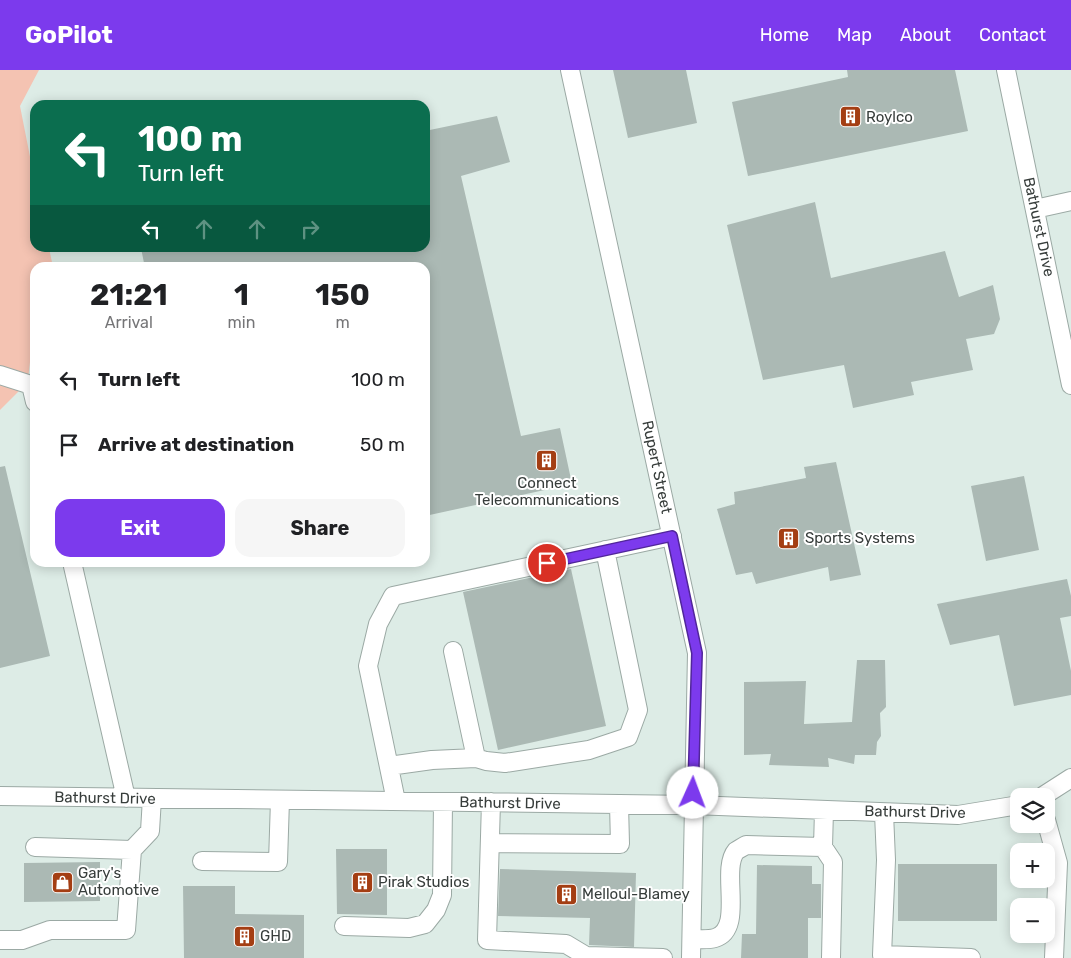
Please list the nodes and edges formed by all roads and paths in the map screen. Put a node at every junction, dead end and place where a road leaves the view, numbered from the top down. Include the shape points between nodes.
1 (570, 70) edge
2 (1006, 70) edge
3 (1071, 201) edge
4 (1035, 209) junction
5 (0, 375) edge
6 (1071, 383) edge
7 (30, 385) edge
8 (672, 536) junction
9 (605, 550) junction
10 (73, 567) edge
11 (453, 651) dead end
12 (476, 758) junction
13 (389, 766) junction
14 (1071, 778) edge
15 (1055, 788) edge
16 (0, 796) edge
17 (126, 798) junction
18 (152, 798) junction
19 (280, 800) junction
20 (396, 801) junction
21 (443, 802) junction
22 (491, 802) junction
23 (619, 804) junction
24 (692, 805) junction
25 (1010, 807) edge
26 (824, 810) junction
27 (884, 812) junction
28 (1050, 833) edge
29 (490, 843) junction
30 (36, 846) dead end
31 (823, 847) junction
32 (132, 850) junction
33 (202, 861) dead end
34 (344, 926) dead end
35 (692, 939) junction
36 (0, 940) edge
37 (663, 958) edge
38 (691, 958) edge
39 (831, 958) edge
40 (971, 958) edge
41 (1054, 958) edge

1 - 8 street, Rupert Street
2 - 4 street, Bathurst Drive
3 - 4 street
4 - 6 street, Bathurst Drive
5 - 7 street
8 - 9 street
8 - 24 street, Rupert Street via 697,653
9 - 12 street via 638,710 628,737 589,750 505,763
9 - 13 street via 393,596 378,624 368,666
10 - 17 street
11 - 12 street
12 - 13 street
13 - 20 street
14 - 15 street
16 - 17 street, Bathurst Drive
17 - 18 street, Bathurst Drive
18 - 19 street, Bathurst Drive
18 - 32 street via 150,831
19 - 20 street, Bathurst Drive
19 - 33 street via 278,862
20 - 21 street, Bathurst Drive
21 - 22 street, Bathurst Drive
21 - 34 street via 442,895 425,924 409,928
22 - 23 street, Bathurst Drive
22 - 29 street
23 - 24 street, Bathurst Drive
23 - 29 street via 620,844
24 - 26 street, Bathurst Drive
24 - 35 street, Rupert Street
25 - 27 street, Bathurst Drive via 958,816
26 - 27 street, Bathurst Drive
26 - 31 street
27 - 40 street via 886,860 882,955
28 - 41 street via 1058,863
29 - 37 street via 487,940 566,944 586,956
30 - 32 street
31 - 35 street via 746,845 736,852 732,864 730,922 716,938
31 - 39 street via 833,862
32 - 36 street via 126,930 50,930 22,940
35 - 38 street, Rupert Street

